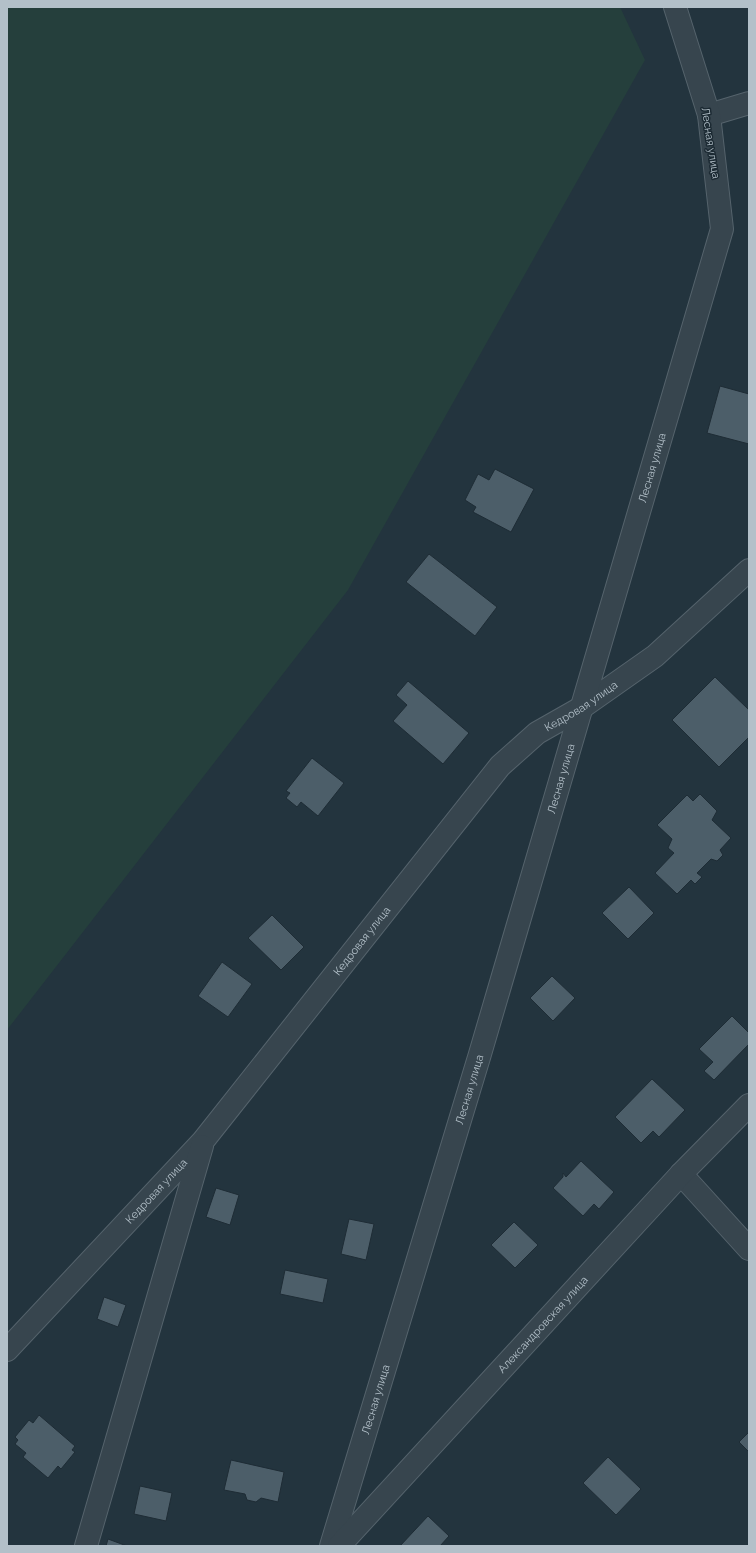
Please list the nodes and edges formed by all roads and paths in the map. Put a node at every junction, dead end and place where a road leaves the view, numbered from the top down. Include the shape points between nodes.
1 (674, 7) edge
2 (749, 103) edge
3 (709, 116) junction
4 (749, 570) edge
5 (582, 708) junction
6 (749, 1105) edge
7 (204, 1141) junction
8 (681, 1174) junction
9 (749, 1249) edge
10 (7, 1350) edge
11 (86, 1546) edge
12 (330, 1546) edge
13 (339, 1546) edge

1 - 3 street, Лесная улица
2 - 3 street
3 - 5 street, Лесная улица via 722,229
4 - 5 street, Кедровая улица via 655,656
5 - 7 street, Кедровая улица via 536,733 500,766
5 - 12 street, Лесная улица
6 - 8 street, Александровская улица
7 - 10 street, Кедровая улица
7 - 11 street
8 - 9 street
8 - 13 street, Александровская улица

